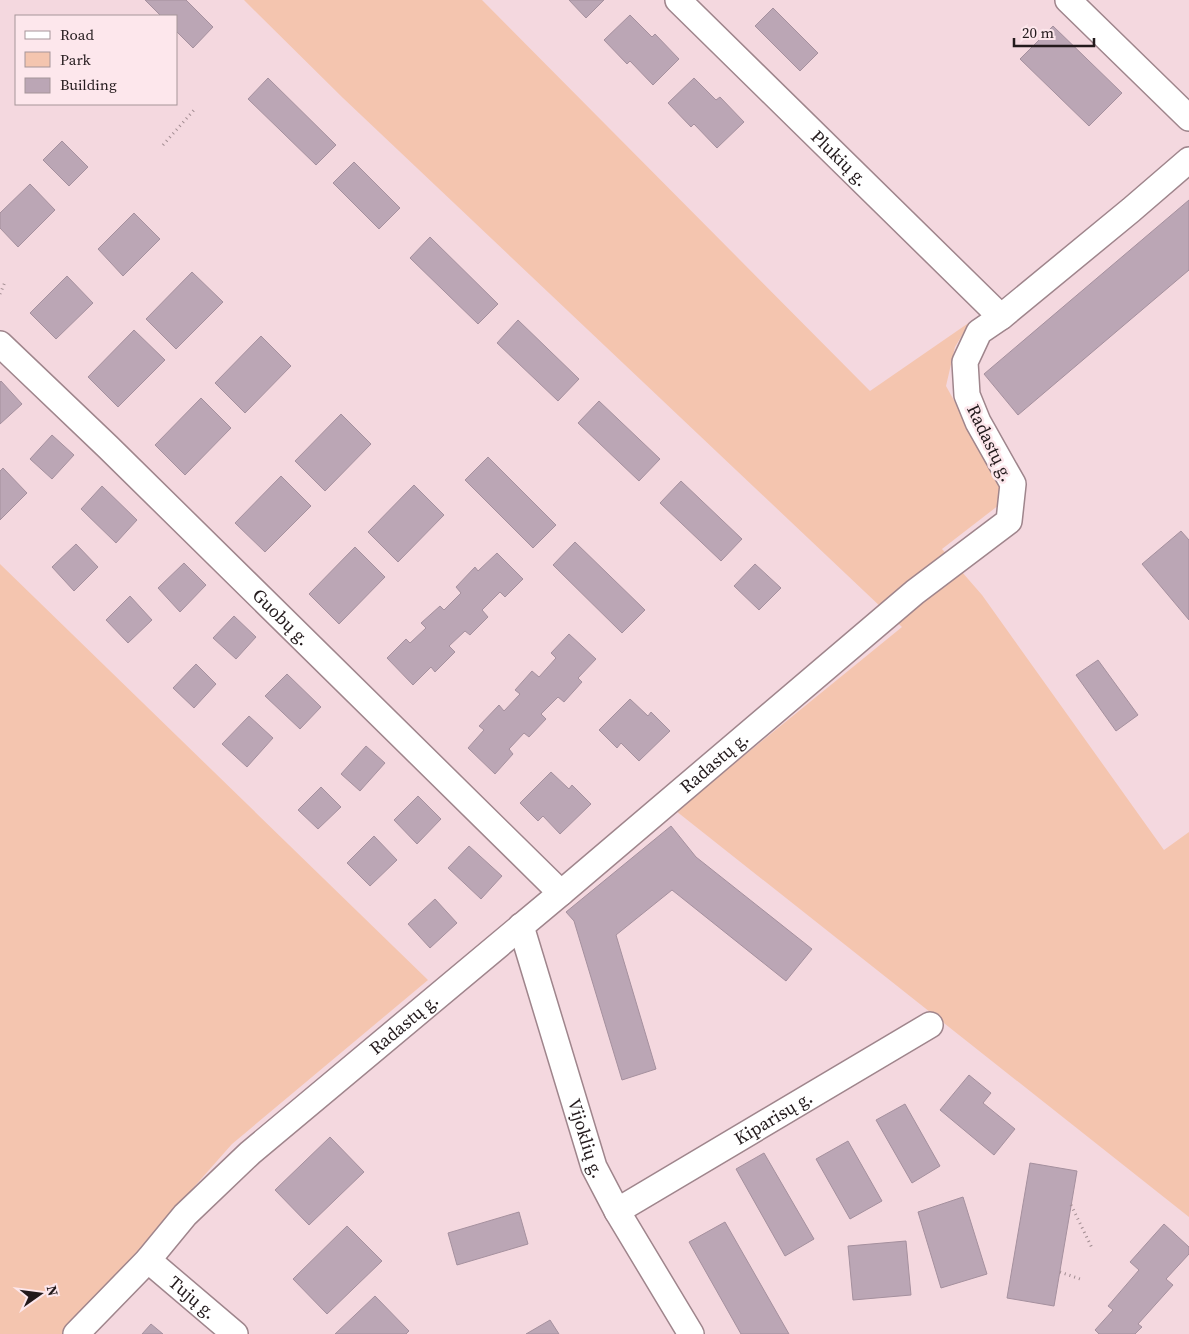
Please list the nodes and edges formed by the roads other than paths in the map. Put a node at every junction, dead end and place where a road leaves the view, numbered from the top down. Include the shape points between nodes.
1 (678, 0) edge
2 (1068, 0) edge
3 (1189, 118) edge
4 (1189, 160) edge
5 (1001, 317) junction
6 (0, 344) edge
7 (561, 893) junction
8 (521, 926) junction
9 (930, 1024) dead end
10 (617, 1211) junction
11 (148, 1260) junction
12 (76, 1334) edge
13 (235, 1334) edge
14 (691, 1334) edge

1 - 5 street, Plukių g.
2 - 3 street
4 - 5 street, Radastų g.
5 - 7 street, Radastų g. via 979,332 965,362 967,394 978,422 1012,484 1009,521 915,592
6 - 7 street, Guobų g.
7 - 8 street, Radastų g.
8 - 10 street, Vijoklių g. via 594,1167
8 - 11 street, Radastų g. via 250,1153 185,1215
9 - 10 street, Kiparisų g.
10 - 14 street, Vijoklių g.
11 - 12 street, Radastų g.
11 - 13 street, Tujų g.

